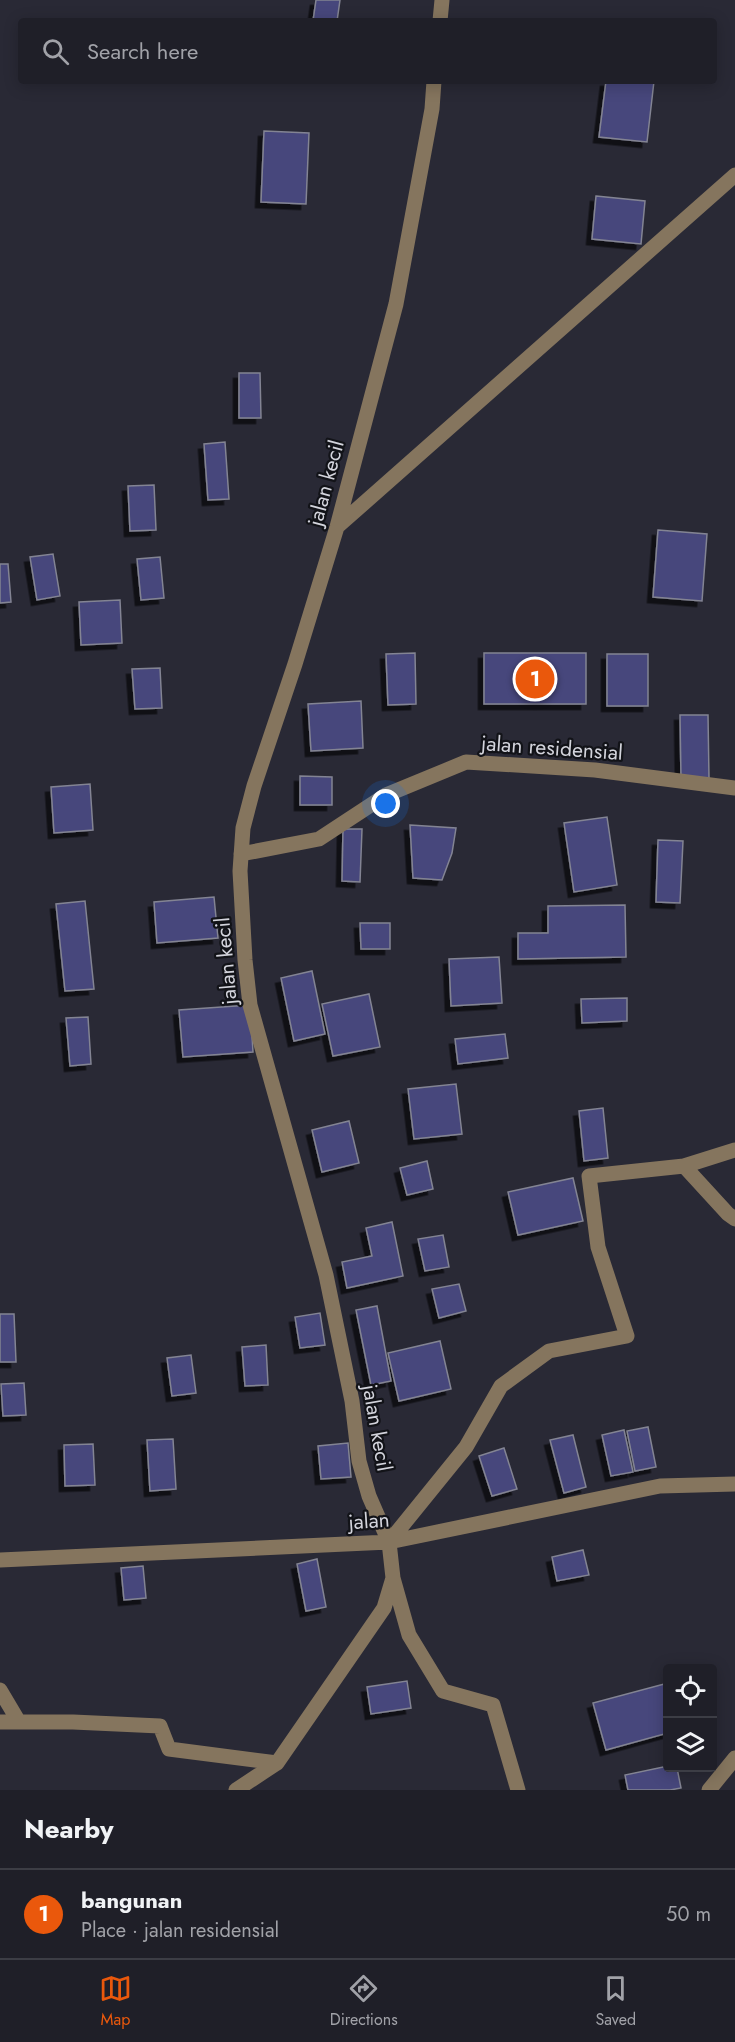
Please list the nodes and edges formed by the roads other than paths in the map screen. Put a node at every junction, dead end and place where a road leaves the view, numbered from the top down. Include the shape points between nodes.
1 (442, 0) edge
2 (440, 18) edge
3 (434, 84) edge
4 (735, 175) edge
5 (336, 526) junction
6 (735, 788) edge
7 (241, 854) junction
8 (735, 1150) edge
9 (684, 1166) junction
10 (735, 1219) edge
11 (735, 1484) edge
12 (389, 1542) junction
13 (0, 1560) edge
14 (393, 1578) junction
15 (0, 1690) edge
16 (0, 1722) edge
17 (19, 1722) junction
18 (735, 1758) edge
19 (278, 1763) junction
20 (236, 1790) edge
21 (518, 1790) edge
22 (709, 1790) edge

1 - 2 street
3 - 5 street, jalan kecil via 396,304
4 - 5 street
5 - 7 street, jalan kecil via 296,664 254,786
6 - 7 street, jalan residensial via 595,770 466,762 386,795 319,839
7 - 12 street, jalan kecil via 250,1005 326,1275 352,1401 359,1461
8 - 9 street
9 - 10 street
9 - 12 street via 589,1176 598,1247 627,1336 549,1351 501,1386 466,1447
11 - 12 street, jalan via 660,1486
12 - 13 street, jalan
12 - 14 street, jalan kecil
14 - 19 street via 384,1608
14 - 21 street, jalan kecil via 409,1635 443,1691 493,1705
15 - 17 street
16 - 17 street
17 - 19 street via 160,1726 169,1749
18 - 22 street
19 - 20 street

